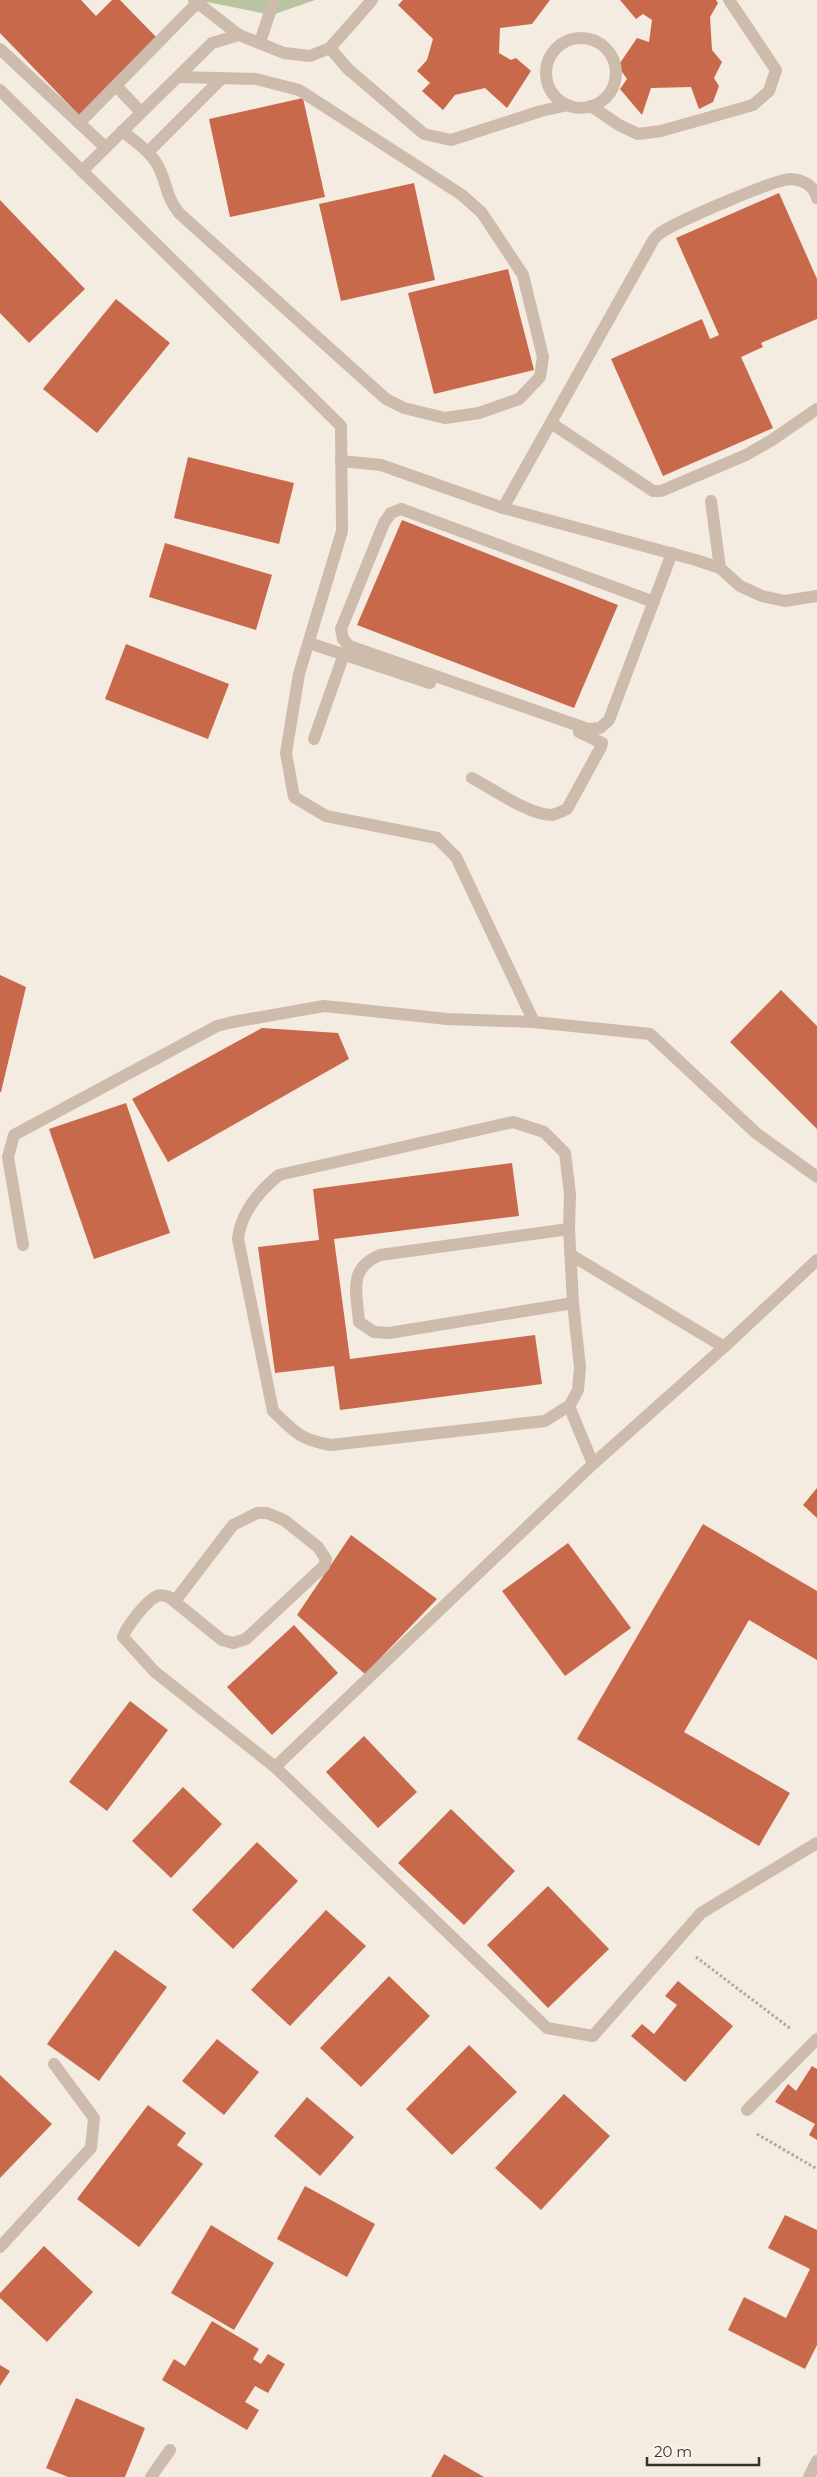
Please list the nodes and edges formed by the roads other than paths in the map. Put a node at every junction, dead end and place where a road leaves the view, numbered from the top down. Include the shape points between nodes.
1 (274, 0) edge
2 (372, 0) edge
3 (729, 0) edge
4 (196, 1) edge
5 (239, 35) junction
6 (260, 42) junction
7 (330, 48) junction
8 (0, 49) edge
9 (178, 77) junction
10 (221, 79) junction
11 (116, 86) junction
12 (0, 90) edge
13 (568, 106) junction
14 (591, 106) junction
15 (141, 112) junction
16 (79, 123) junction
17 (122, 131) junction
18 (106, 148) junction
19 (148, 152) junction
20 (82, 171) junction
21 (817, 198) edge
22 (817, 409) edge
23 (551, 423) junction
24 (341, 461) junction
25 (711, 501) dead end
26 (504, 508) junction
27 (672, 553) junction
28 (720, 568) junction
29 (817, 596) edge
30 (654, 602) junction
31 (309, 643) junction
32 (344, 654) junction
33 (314, 739) dead end
34 (472, 778) dead end
35 (534, 1022) junction
36 (817, 1177) edge
37 (569, 1229) junction
38 (23, 1245) dead end
39 (571, 1255) junction
40 (817, 1260) edge
41 (572, 1303) junction
42 (724, 1348) junction
43 (569, 1406) junction
44 (592, 1464) junction
45 (174, 1601) junction
46 (275, 1767) junction
47 (817, 1843) edge
48 (814, 2042) edge
49 (54, 2064) dead end
50 (747, 2110) road end
51 (0, 2246) edge
52 (170, 2450) dead end
53 (817, 2461) edge
54 (151, 2477) edge
55 (809, 2477) edge

1 - 6 street
2 - 7 street
3 - 14 street via 776,70 770,91 753,105 661,131 638,134
4 - 5 street
4 - 11 street
5 - 6 street
5 - 9 street via 212,43
6 - 7 street via 284,53 310,56
7 - 13 street via 348,69 424,134 451,140 541,111
8 - 16 street
9 - 10 street
9 - 15 street
10 - 19 street
10 - 19 street via 256,79 299,90 404,156 462,195 482,213 523,274 543,357 540,376 530,389 519,399 479,413 445,418 404,408 386,399 179,213 168,199 160,169
11 - 15 street
11 - 16 street
12 - 20 street
13 - 14 street
13 - 14 street via 551,92 545,71 553,50 562,43 583,38 595,40 606,48 616,69 610,93 602,102
15 - 17 street
16 - 18 street
17 - 18 street
17 - 19 street
18 - 20 street
20 - 24 street via 341,426
21 - 23 street via 815,191 801,180 780,180 676,223 658,234
22 - 23 street via 746,455 661,491 653,491
23 - 26 street
24 - 26 street via 381,465
24 - 31 street via 342,531
25 - 28 street
26 - 27 street
27 - 28 street
27 - 30 street
28 - 29 street via 740,586 762,596 785,602
30 - 30 street via 608,720 600,728 588,729 349,646 341,629 384,523 391,513 401,510
31 - 32 street
31 - 35 street via 299,674 286,753 294,796 326,816 437,838 456,856
32 - 33 street
32 - 34 street via 602,743 567,809 560,813 552,815 528,808
35 - 36 street via 650,1034 756,1134
35 - 38 street via 447,1019 324,1006 217,1026 14,1135 8,1157
37 - 39 street
37 - 41 street via 380,1255 361,1267 356,1280 359,1322 374,1332 389,1333
37 - 43 street via 570,1194 565,1153 544,1132 513,1122 279,1175 252,1202 240,1225 238,1239 274,1411 292,1430 310,1442 331,1445 546,1422
39 - 41 street
39 - 42 street
40 - 42 street
41 - 43 street via 580,1367 578,1390
42 - 44 street
43 - 44 street
44 - 46 street
45 - 45 street via 222,1640 238,1643 324,1566 326,1559 318,1547 284,1520 267,1512 257,1513 233,1525
45 - 46 street via 169,1596 158,1596 130,1624 123,1637 155,1672
46 - 47 street via 547,2028 593,2036 700,1913
48 - 50 street
49 - 51 street via 94,2118 91,2148
52 - 54 street
53 - 55 street

